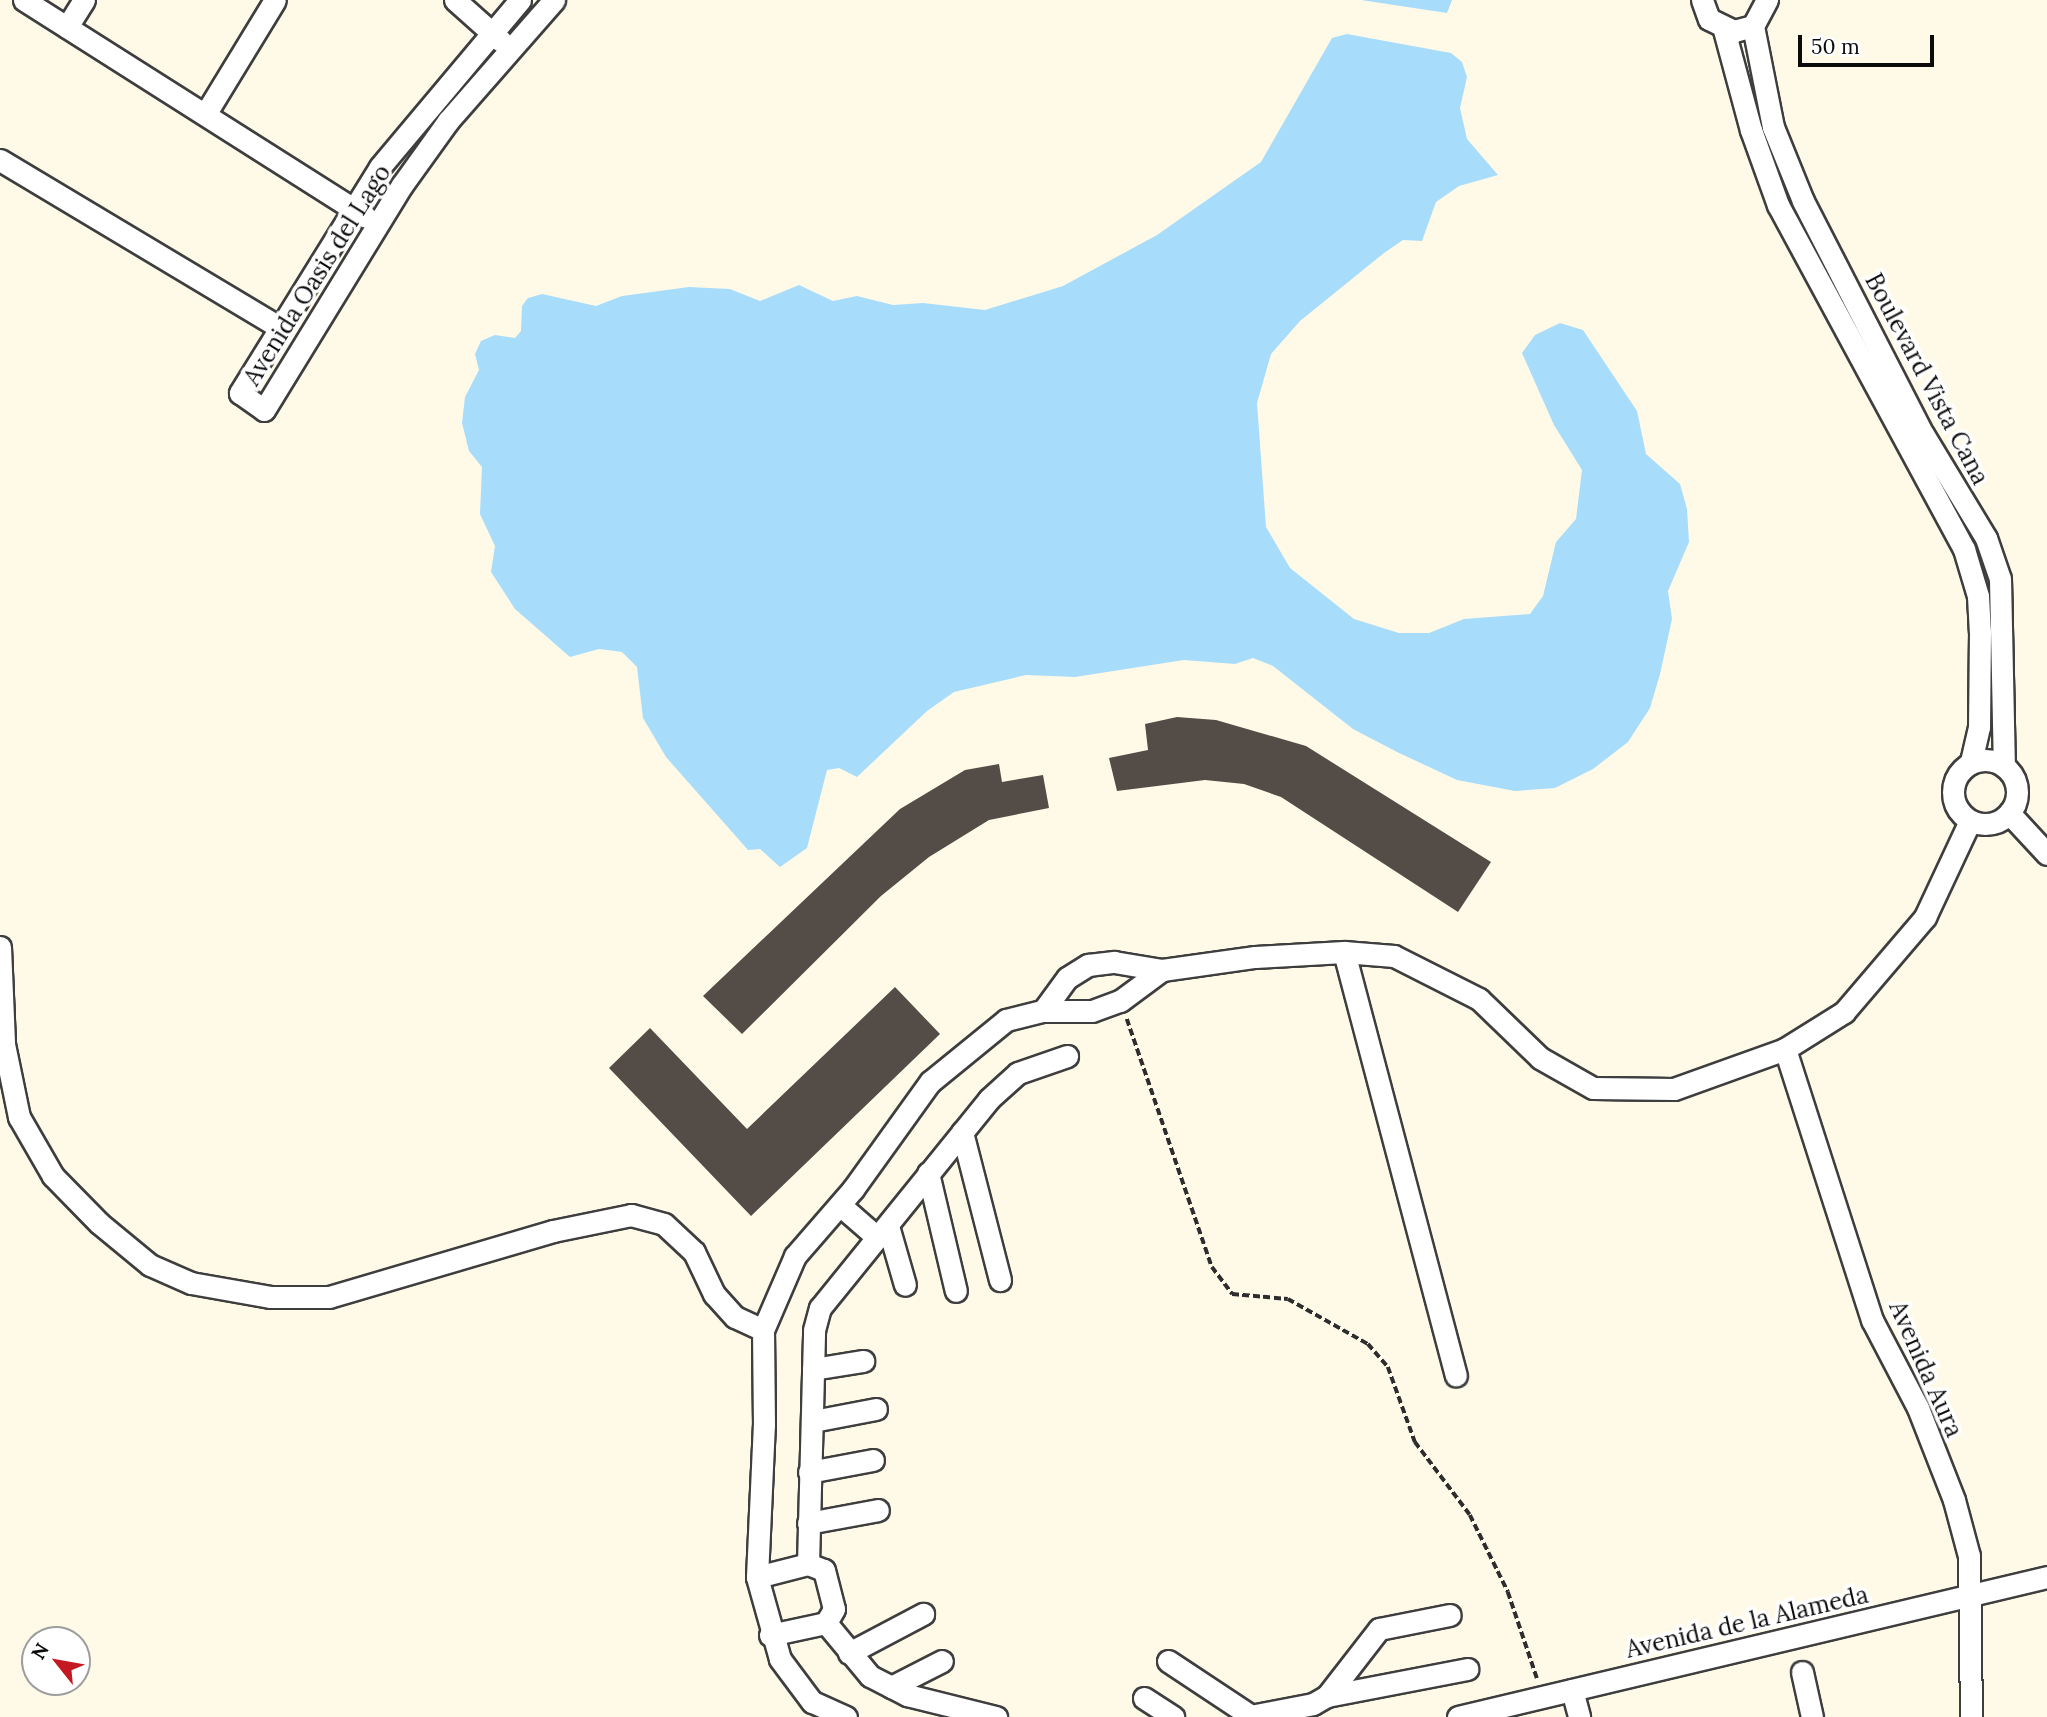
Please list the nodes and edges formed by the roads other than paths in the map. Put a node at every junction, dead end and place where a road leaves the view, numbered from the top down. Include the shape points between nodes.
1 (24, 0) edge
2 (84, 0) edge
3 (275, 0) edge
4 (455, 0) edge
5 (520, 0) edge
6 (554, 0) edge
7 (1702, 0) edge
8 (1767, 0) edge
9 (1753, 26) junction
10 (67, 27) junction
11 (1724, 30) junction
12 (492, 33) junction
13 (510, 50) junction
14 (206, 113) junction
15 (0, 160) edge
16 (355, 209) junction
17 (379, 225) junction
18 (281, 328) junction
19 (1971, 763) junction
20 (2004, 766) junction
21 (2009, 813) junction
22 (1970, 821) junction
23 (2047, 854) edge
24 (0, 947) edge
25 (1344, 952) junction
26 (1162, 970) junction
27 (1043, 1011) junction
28 (1785, 1049) junction
29 (1067, 1056) dead end
30 (962, 1132) junction
31 (928, 1172) junction
32 (840, 1205) junction
33 (883, 1232) junction
34 (1000, 1280) dead end
35 (905, 1285) dead end
36 (956, 1291) dead end
37 (763, 1330) junction
38 (863, 1361) dead end
39 (813, 1369) junction
40 (1456, 1376) dead end
41 (876, 1409) dead end
42 (813, 1421) junction
43 (873, 1460) dead end
44 (809, 1472) junction
45 (878, 1510) dead end
46 (808, 1523) junction
47 (808, 1564) junction
48 (757, 1577) junction
49 (2047, 1577) edge
50 (1968, 1596) junction
51 (923, 1614) dead end
52 (1450, 1615) dead end
53 (826, 1623) junction
54 (770, 1635) junction
55 (849, 1653) junction
56 (942, 1661) dead end
57 (1168, 1661) dead end
58 (1467, 1669) dead end
59 (1802, 1672) dead end
60 (891, 1687) junction
61 (1572, 1690) junction
62 (1327, 1696) junction
63 (1144, 1698) dead end
64 (1257, 1716) edge
65 (846, 1717) edge
66 (996, 1717) edge
67 (1173, 1717) edge
68 (1458, 1717) edge
69 (1579, 1717) edge
70 (1812, 1717) edge
71 (1970, 1717) edge

1 - 10 street
2 - 10 street
3 - 14 street
4 - 12 street
5 - 12 street, Avenida Oasis del Lago
6 - 13 street, Avenida Oasis del Lago
7 - 11 street via 1709,19
8 - 9 street
9 - 11 street
9 - 20 street, Boulevard Vista Cana via 1773,127 1802,201 1923,434 1986,538 2000,579
10 - 14 street
11 - 19 street, Boulevard Vista Cana via 1751,130 1778,205 1964,549 1978,596 1980,632 1979,727
12 - 13 street
12 - 16 street, Avenida Oasis del Lago via 380,167
13 - 17 street, Avenida Oasis del Lago via 448,121
14 - 16 street
15 - 18 street
16 - 17 street
16 - 18 street, Avenida Oasis del Lago
17 - 18 street, Avenida Oasis del Lago via 264,410 240,393
19 - 20 street via 1988,760
19 - 22 street via 1953,786 1956,806
20 - 21 street via 2016,783
21 - 22 street via 1991,824
21 - 23 street
22 - 28 street via 1925,917 1844,1012
24 - 37 street via 4,1044 19,1118 53,1175 99,1223 150,1265 191,1283 270,1297 329,1297 553,1231 631,1215 664,1224 694,1252 728,1310
25 - 26 street via 1255,957
25 - 28 street via 1394,956 1437,975 1479,999 1540,1058 1592,1088 1674,1089
25 - 40 street
26 - 27 street via 1120,1001 1092,1011
26 - 27 street via 1114,962 1088,965 1067,978
27 - 32 street via 1006,1020 930,1082
28 - 50 street, Avenida Aura via 1872,1320 1918,1408 1954,1500 1969,1556
29 - 30 street via 1018,1073
30 - 31 street
30 - 34 street
31 - 33 street
31 - 36 street
32 - 33 street
32 - 37 street via 795,1256
33 - 35 street
33 - 39 street via 820,1308 814,1329
37 - 48 street
38 - 39 street
39 - 42 street
41 - 42 street
42 - 44 street
43 - 44 street
44 - 46 street
45 - 46 street
46 - 47 street
47 - 48 street
47 - 53 street via 824,1570 831,1588 834,1609
48 - 54 street
49 - 50 street, Avenida de la Alameda
50 - 61 street, Avenida de la Alameda
50 - 71 street, Avenida Aura
51 - 55 street
52 - 62 street via 1379,1629
53 - 54 street
53 - 55 street
54 - 65 street via 780,1659 812,1702
55 - 60 street via 870,1676
56 - 60 street
57 - 64 street
58 - 62 street
59 - 70 street
60 - 66 street
61 - 68 street, Avenida de la Alameda
61 - 69 street
62 - 64 street via 1313,1704
63 - 67 street

